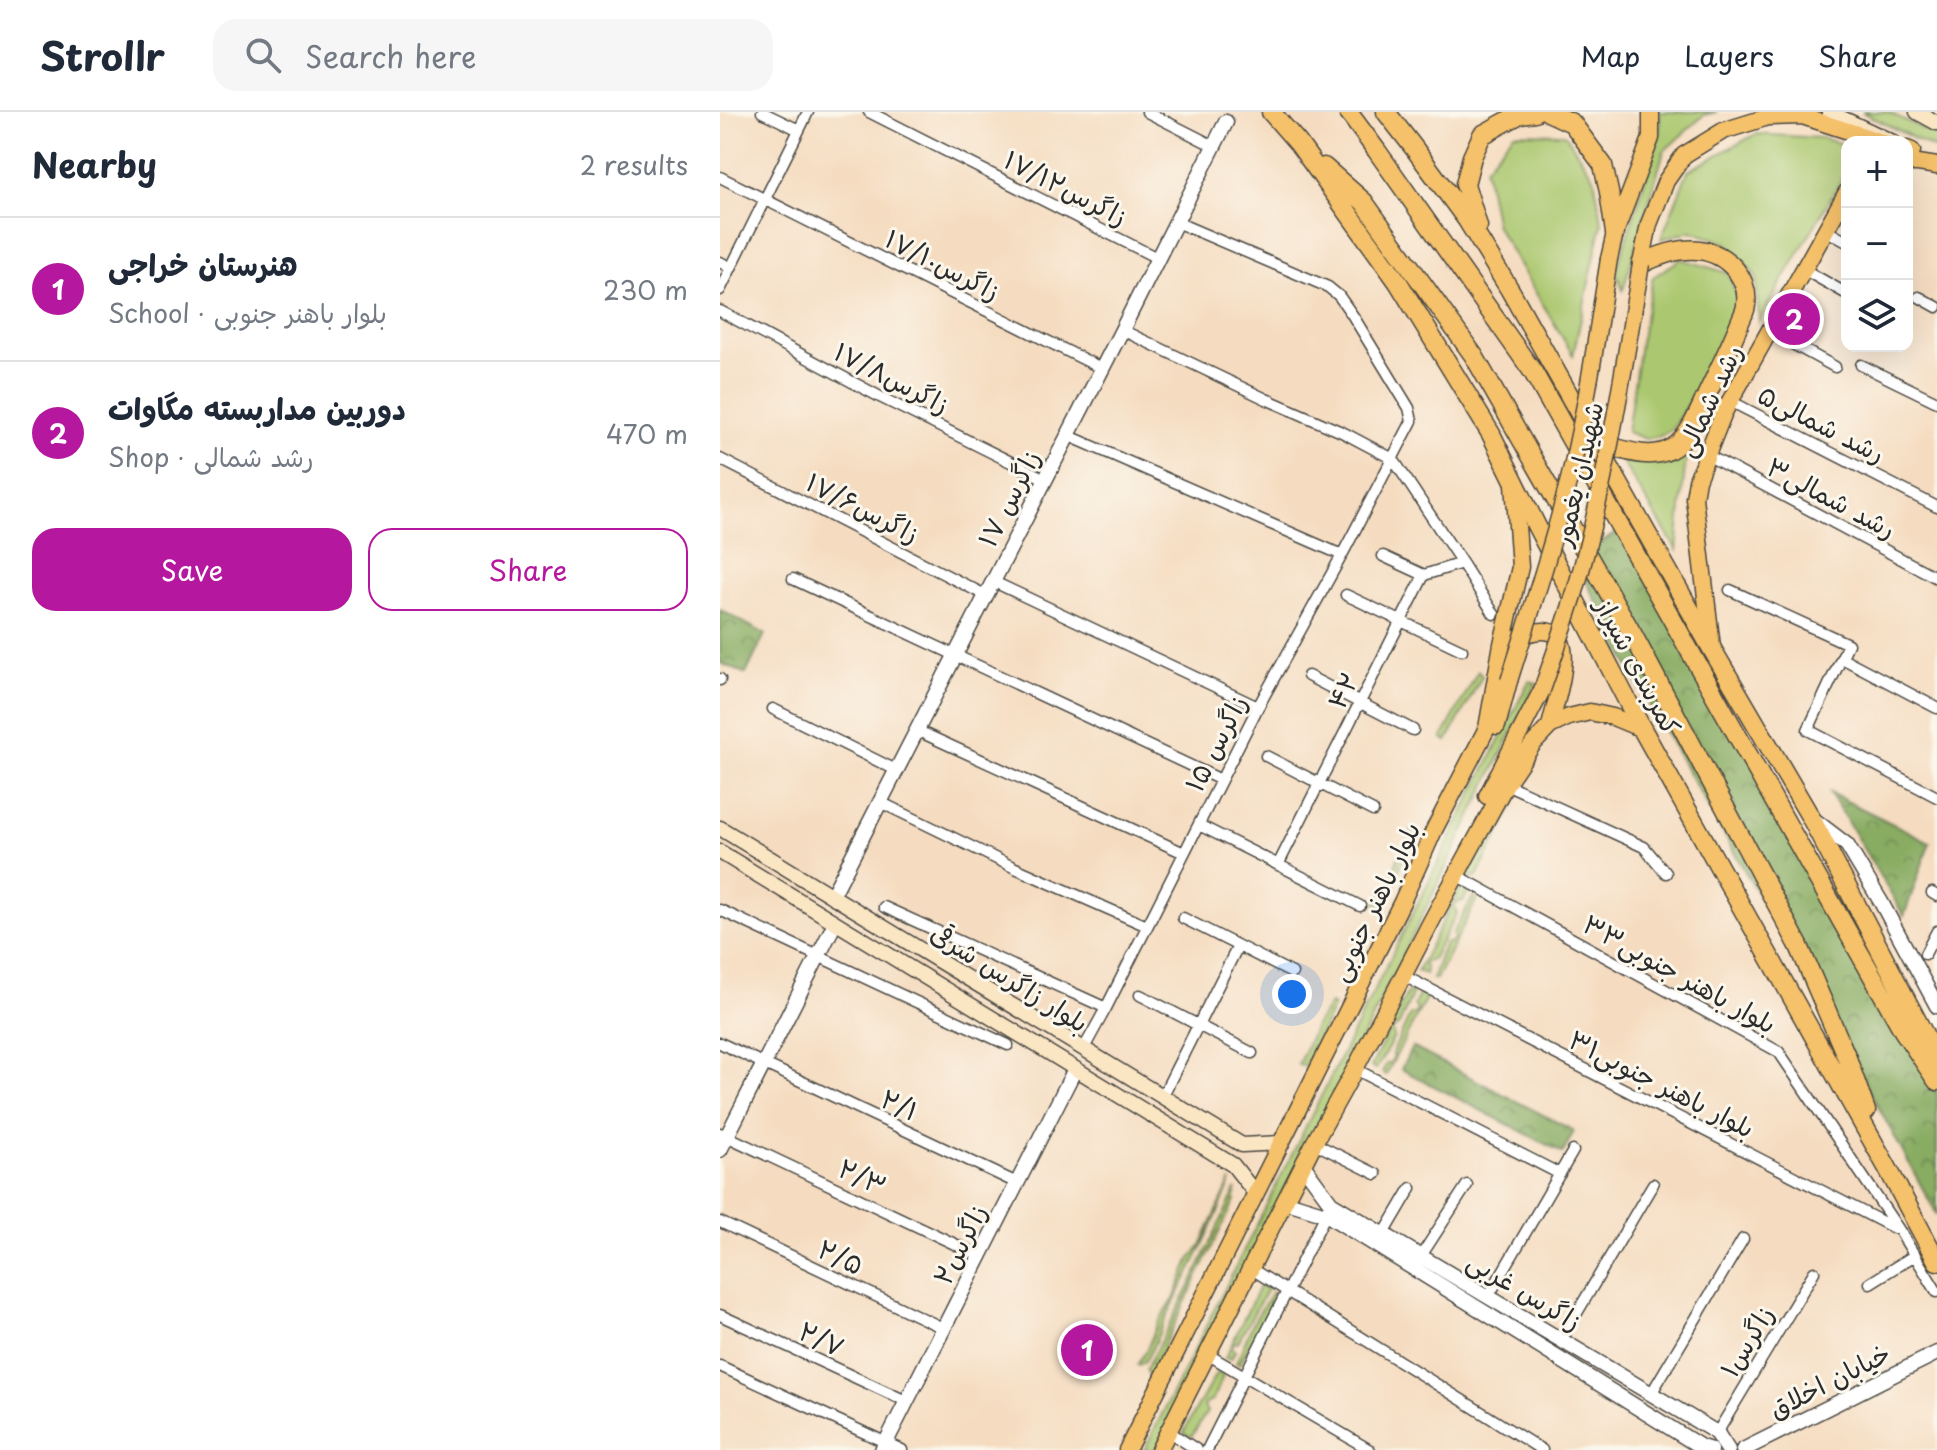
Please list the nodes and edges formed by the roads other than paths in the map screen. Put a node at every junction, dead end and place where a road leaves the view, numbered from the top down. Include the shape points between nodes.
1 (762, 112) edge
2 (808, 112) edge
3 (869, 112) edge
4 (1147, 112) edge
5 (1271, 112) edge
6 (1348, 112) edge
7 (1386, 112) edge
8 (1535, 112) edge
9 (1548, 112) edge
10 (1651, 112) edge
11 (1829, 112) edge
12 (1917, 112) edge
13 (1226, 122) dead end
14 (1937, 123) edge
15 (799, 130) junction
16 (1864, 136) edge
17 (1880, 136) edge
18 (1298, 143) junction
19 (1214, 146) junction
20 (1913, 158) edge
21 (1937, 164) edge
22 (720, 177) edge
23 (765, 199) junction
24 (1841, 202) edge
25 (1176, 222) junction
26 (1825, 230) junction
27 (1615, 233) junction
28 (1841, 239) edge
29 (1487, 251) junction
30 (1157, 258) junction
31 (720, 262) edge
32 (1641, 264) junction
33 (731, 268) junction
34 (1803, 269) junction
35 (720, 290) edge
36 (1841, 291) edge
37 (1919, 297) dead end
38 (1937, 307) edge
39 (720, 311) edge
40 (1122, 330) junction
41 (1769, 331) junction
42 (1861, 365) dead end
43 (1835, 367) dead end
44 (1101, 368) junction
45 (1935, 397) edge
46 (1730, 401) junction
47 (1067, 435) junction
48 (1596, 442) junction
49 (1707, 455) junction
50 (720, 459) edge
51 (1393, 459) junction
52 (1045, 479) junction
53 (1513, 479) junction
54 (1937, 507) edge
55 (1342, 555) junction
56 (1383, 556) dead end
57 (1462, 563) junction
58 (1424, 575) junction
59 (1937, 578) edge
60 (793, 579) dead end
61 (992, 581) junction
62 (1730, 590) dead end
63 (985, 595) junction
64 (1346, 595) dead end
65 (1494, 614) dead end
66 (1401, 621) junction
67 (1502, 644) junction
68 (1712, 649) junction
69 (1462, 650) dead end
70 (955, 655) junction
71 (1842, 658) junction
72 (1308, 676) dead end
73 (1360, 703) junction
74 (1258, 707) junction
75 (1937, 708) edge
76 (773, 709) dead end
77 (1550, 726) junction
78 (1642, 729) junction
79 (916, 730) junction
80 (1413, 730) dead end
81 (1266, 756) dead end
82 (896, 770) junction
83 (1221, 780) junction
84 (1319, 784) junction
85 (1506, 784) junction
86 (1937, 797) edge
87 (880, 802) junction
88 (1373, 811) dead end
89 (1811, 818) junction
90 (1199, 825) junction
91 (720, 828) edge
92 (720, 852) edge
93 (1184, 853) junction
94 (1278, 865) junction
95 (1666, 873) dead end
96 (1456, 875) junction
97 (832, 896) junction
98 (1360, 906) dead end
99 (884, 907) dead end
100 (720, 910) edge
101 (1183, 918) dead end
102 (835, 923) junction
103 (1147, 926) junction
104 (1937, 931) edge
105 (1238, 946) junction
106 (1925, 954) dead end
107 (818, 956) junction
108 (1292, 973) dead end
109 (963, 975) junction
110 (1404, 976) junction
111 (1358, 989) junction
112 (951, 993) junction
113 (1140, 995) dead end
114 (1389, 1003) junction
115 (1937, 1006) edge
116 (1106, 1008) junction
117 (1198, 1025) junction
118 (720, 1043) edge
119 (1008, 1045) dead end
120 (1083, 1050) junction
121 (1252, 1053) dead end
122 (1937, 1059) edge
123 (764, 1064) junction
124 (1075, 1069) junction
125 (1355, 1069) junction
126 (1937, 1081) edge
127 (1162, 1097) junction
128 (722, 1140) edge
129 (1281, 1143) junction
130 (1314, 1143) junction
131 (1242, 1145) junction
132 (1573, 1151) dead end
133 (1233, 1165) junction
134 (1303, 1165) junction
135 (1887, 1167) junction
136 (1376, 1174) dead end
137 (1560, 1174) junction
138 (1017, 1183) junction
139 (1653, 1184) dead end
140 (1467, 1185) dead end
141 (1411, 1188) dead end
142 (1255, 1193) junction
143 (1284, 1201) junction
144 (1328, 1208) junction
145 (720, 1222) edge
146 (1899, 1230) junction
147 (1384, 1234) junction
148 (1743, 1239) dead end
149 (1915, 1255) junction
150 (980, 1256) junction
151 (1421, 1256) junction
152 (1937, 1261) edge
153 (1250, 1268) junction
154 (1814, 1272) dead end
155 (1870, 1283) dead end
156 (1287, 1292) junction
157 (1937, 1292) edge
158 (1488, 1297) junction
159 (720, 1315) edge
160 (943, 1328) junction
161 (1561, 1340) junction
162 (1937, 1353) edge
163 (1207, 1354) junction
164 (720, 1366) edge
165 (1244, 1377) junction
166 (1651, 1394) junction
167 (906, 1401) junction
168 (1168, 1431) junction
169 (1717, 1433) junction
170 (884, 1446) edge
171 (902, 1450) edge
172 (1127, 1450) edge
173 (1159, 1450) edge
174 (1197, 1450) edge
175 (1207, 1450) edge
176 (1370, 1450) edge
177 (1542, 1450) edge
178 (1711, 1450) edge
179 (1728, 1450) edge
180 (1743, 1450) edge

1 - 15 street
2 - 15 street
3 - 30 street, زاگرس۱۷/۱۲
4 - 19 street
5 - 18 highway, کمربندی شیراز
6 - 126 highway via 1533,372 1896,1019
7 - 29 highway
8 - 29 highway via 1520,114 1482,135 1472,157 1465,184
9 - 27 highway via 1572,123 1603,165
10 - 27 main road, شهیدان یغمور via 1651,138
11 - 17 main road
12 - 14 main road
13 - 19 street, زاگرس ۱۷
15 - 23 street
16 - 32 main road, شهیدان یغمور via 1802,116 1768,117 1723,131 1684,155 1666,181
18 - 53 highway, کمربندی شیراز via 1398,282
18 - 135 highway via 1364,202 1474,356 1633,635 1799,946
19 - 25 street, زاگرس ۱۷
20 - 21 main road
22 - 23 street, زاگرس۱۷/۱۰
23 - 33 street
23 - 44 street, زاگرس۱۷/۱۰
24 - 26 main road, رشد شمالی
25 - 30 street, زاگرس ۱۷
25 - 51 street, زاگرس ۱۵ via 1339,296 1409,408 1412,421
26 - 28 street
26 - 34 main road, رشد شمالی
27 - 111 main road, شهیدان یغمور, bridge via 1565,498 1495,733 1419,887
29 - 48 highway
30 - 40 street, زاگرس ۱۷
31 - 33 street
32 - 48 highway via 1679,250 1706,250 1724,258 1743,277 1746,305 1692,425 1674,447 1643,454
32 - 114 main road, شهیدان یغمور, bridge via 1596,507 1542,690 1443,882
33 - 35 street
34 - 36 street
34 - 41 main road, رشد شمالی
37 - 38 street
39 - 52 street, زاگرس۱۷/۸
40 - 44 street, زاگرس ۱۷
40 - 51 street
41 - 43 street
41 - 46 main road, رشد شمالی
42 - 45 street
44 - 47 street, زاگرس ۱۷
46 - 49 main road, رشد شمالی
46 - 54 street, رشد شمالی۵
47 - 52 street, زاگرس ۱۷
47 - 55 street
48 - 68 highway
49 - 59 street, رشد شمالی۳
49 - 68 main road, رشد شمالی via 1694,498
50 - 63 street, زاگرس۱۷/۶
51 - 55 street, زاگرس ۱۵
51 - 57 street
52 - 61 street, زاگرس ۱۷
53 - 67 main road, بلوار باهنر جنوبی via 1520,567
53 - 78 highway, کمربندی شیراز
55 - 74 street, زاگرس ۱۵
56 - 58 street
57 - 58 street
57 - 65 street
58 - 66 street, ۴۲
60 - 70 street
61 - 63 street, زاگرس ۱۷
61 - 74 street
62 - 71 street via 1848,644
63 - 70 street, زاگرس ۱۷
64 - 66 street
66 - 69 street
66 - 73 street, ۴۲
67 - 77 main road via 1532,631 1549,631 1562,640 1564,655
67 - 111 main road, بلوار باهنر جنوبی via 1487,728
68 - 89 highway
70 - 79 street, زاگرس ۱۷
70 - 83 street
71 - 75 street
71 - 86 street via 1808,730
72 - 73 street
73 - 80 street
73 - 84 street, ۴۲
74 - 83 street, زاگرس ۱۵
76 - 82 street
77 - 78 main road via 1590,712
77 - 85 main road
78 - 135 highway, کمربندی شیراز
79 - 82 street, زاگرس ۱۷
79 - 93 street
81 - 84 street
82 - 87 street, زاگرس ۱۷
83 - 90 street, زاگرس ۱۵
84 - 88 street
84 - 94 street, ۴۲
85 - 95 street via 1644,847
85 - 96 main road
87 - 97 street, زاگرس ۱۷
87 - 103 street
89 - 115 street via 1847,845
89 - 122 highway
90 - 93 street, زاگرس ۱۵
90 - 94 street
91 - 97 main road, بلوار زاگرس شرقی
92 - 102 main road, بلوار زاگرس شرقی
93 - 103 street, زاگرس ۱۵
94 - 98 street
96 - 110 main road
96 - 146 street, بلوار باهنر جنوبی۳۳ via 1779,1052
97 - 109 main road, بلوار زاگرس شرقی
99 - 116 street
100 - 107 street
101 - 105 street
102 - 107 street
102 - 112 main road, بلوار زاگرس شرقی
103 - 116 street, زاگرس ۱۵
104 - 106 street
105 - 108 street
105 - 117 street
107 - 119 street
107 - 123 street
109 - 112 main road
109 - 120 main road, بلوار زاگرس شرقی
110 - 114 main road
110 - 146 street, بلوار باهنر جنوبی۳۱
111 - 129 main road, بلوار باهنر جنوبی
112 - 124 main road, بلوار زاگرس شرقی
113 - 117 street
114 - 125 main road
116 - 120 street, زاگرس ۱۵
117 - 121 street
117 - 127 street
118 - 123 street, ۲/۱
120 - 127 main road, بلوار زاگرس شرقی
123 - 128 street
123 - 138 street, ۲/۱
124 - 133 main road, بلوار زاگرس شرقی
124 - 138 street, زاگرس۲
125 - 130 main road
125 - 137 street
127 - 131 main road, بلوار زاگرس شرقی
128 - 150 street, ۲/۳
129 - 131 main road
129 - 142 main road, بلوار باهنر جنوبی
130 - 134 main road
130 - 136 street
131 - 133 main road via 1243,1160
132 - 137 street
133 - 142 main road, بلوار زاگرس شرقی
134 - 143 main road
134 - 144 street, زاگرس غربی
135 - 152 highway, کمربندی شیراز
137 - 158 street
138 - 150 street, زاگرس۲
139 - 161 street
140 - 151 street
141 - 147 street
142 - 172 main road, بلوار باهنر جنوبی
143 - 144 street, زاگرس غربی
143 - 153 main road
144 - 147 street, زاگرس غربی
144 - 156 street
144 - 178 street, زاگرس غربی
145 - 160 street, ۲/۵
146 - 149 street, بلوار باهنر جنوبی۳۳
147 - 151 street, زاگرس غربی
148 - 166 street
149 - 155 street
149 - 157 street, بلوار باهنر جنوبی۳۳
150 - 160 street, زاگرس۲
151 - 158 street, زاگرس غربی
153 - 156 street
153 - 163 main road
154 - 169 street, زاگرس۱
156 - 165 street
156 - 177 street
158 - 161 street, زاگرس غربی
159 - 167 street, ۲/۷
160 - 167 street, زاگرس۲
161 - 166 street, زاگرس غربی
162 - 180 street, خیابان اخلاق
163 - 165 street
163 - 168 main road
164 - 170 street
165 - 175 street
165 - 176 street
166 - 169 street, زاگرس غربی
167 - 170 street, زاگرس۲
168 - 173 main road
168 - 174 street
169 - 179 street, زاگرس غربی
170 - 171 street

